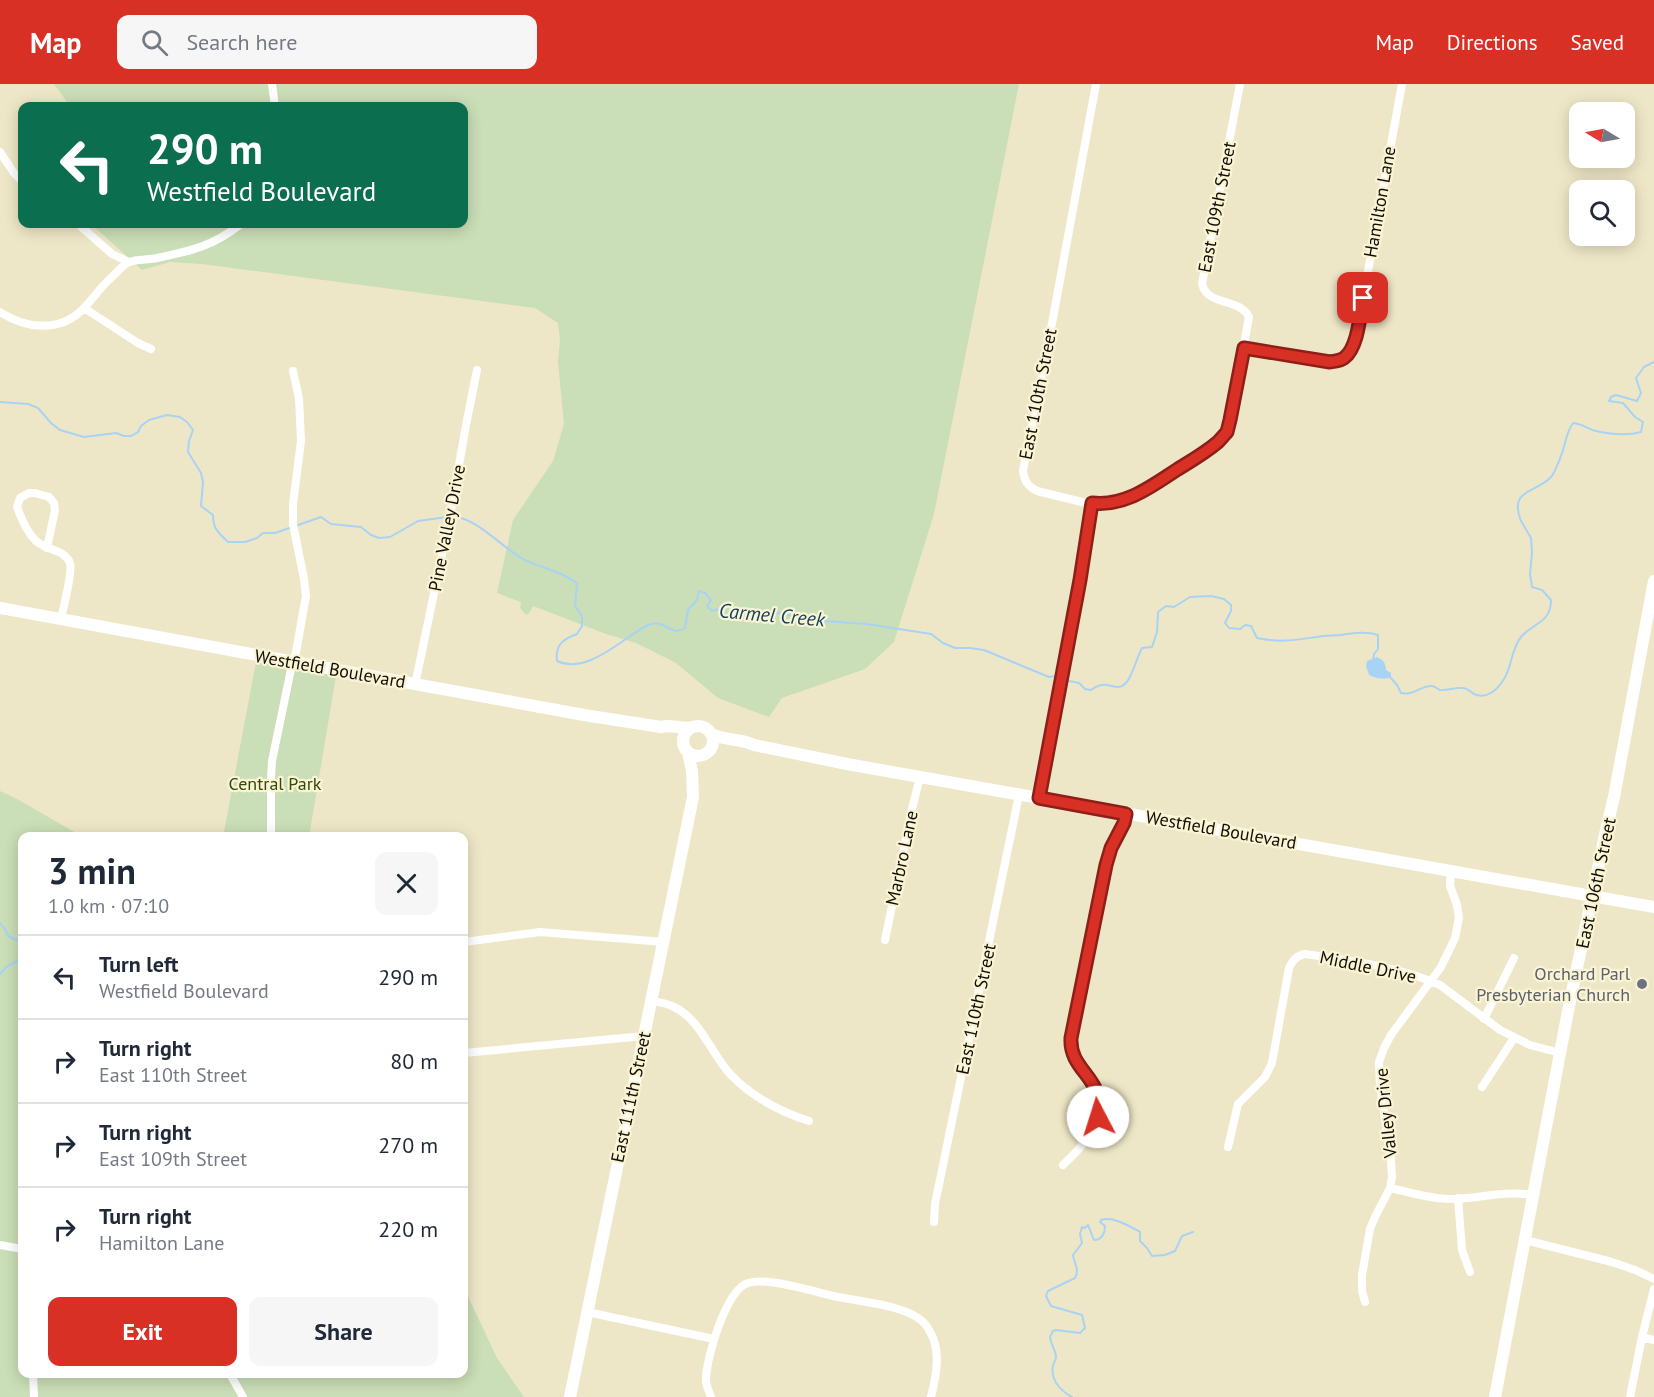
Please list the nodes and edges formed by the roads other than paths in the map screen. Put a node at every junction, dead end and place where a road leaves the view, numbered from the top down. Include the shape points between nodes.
1 (272, 84) edge
2 (1096, 84) edge
3 (1240, 84) edge
4 (1402, 84) edge
5 (274, 102) edge
6 (0, 152) edge
7 (18, 177) edge
8 (82, 228) edge
9 (235, 228) edge
10 (129, 262) junction
11 (84, 308) junction
12 (0, 312) edge
13 (1244, 348) junction
14 (151, 349) dead end
15 (477, 370) dead end
16 (292, 371) dead end
17 (1092, 503) junction
18 (47, 548) junction
19 (1654, 581) edge
20 (0, 608) edge
21 (61, 619) junction
22 (294, 662) junction
23 (415, 684) junction
24 (661, 727) junction
25 (690, 728) junction
26 (711, 734) junction
27 (754, 746) junction
28 (686, 750) junction
29 (707, 753) junction
30 (920, 777) junction
31 (1019, 795) junction
32 (693, 797) junction
33 (1039, 798) junction
34 (1126, 814) junction
35 (271, 832) edge
36 (1451, 871) junction
37 (1593, 896) junction
38 (1654, 907) edge
39 (885, 940) dead end
40 (468, 941) edge
41 (664, 942) junction
42 (1514, 958) dead end
43 (1431, 980) junction
44 (651, 1001) junction
45 (1484, 1019) junction
46 (644, 1036) junction
47 (1514, 1038) junction
48 (468, 1053) edge
49 (1560, 1053) junction
50 (1482, 1087) dead end
51 (809, 1121) dead end
52 (1228, 1147) dead end
53 (1063, 1165) dead end
54 (1390, 1188) junction
55 (1533, 1195) junction
56 (1458, 1198) junction
57 (934, 1222) dead end
58 (1525, 1240) junction
59 (0, 1245) edge
60 (18, 1248) edge
61 (1470, 1272) dead end
62 (1654, 1279) edge
63 (1654, 1289) edge
64 (1365, 1302) dead end
65 (587, 1312) junction
66 (1642, 1337) junction
67 (714, 1339) junction
68 (1654, 1340) edge
69 (33, 1378) edge
70 (232, 1378) edge
71 (34, 1397) edge
72 (243, 1397) edge
73 (570, 1397) edge
74 (711, 1397) edge
75 (931, 1397) edge
76 (1495, 1397) edge
77 (1630, 1397) edge

1 - 5 street
2 - 17 street, East 110th Street via 1023,470 1024,479 1036,491
3 - 13 street, East 109th Street via 1203,284 1204,291 1213,298 1241,307 1247,313
4 - 13 street, Hamilton Lane via 1351,350 1346,357 1330,362
6 - 7 street
8 - 10 street via 112,254
9 - 10 street via 215,242 193,250
10 - 11 street
11 - 12 street via 66,322 52,326 18,322
11 - 14 street
13 - 17 street, East 109th Street via 1227,432 1218,442 1143,492 1124,500
15 - 23 street, Pine Valley Drive
16 - 22 street via 299,398 301,441 294,527 306,596
17 - 33 street
18 - 18 street via 54,503 49,497 29,493 20,498 17,507 33,538
18 - 21 street via 62,554 70,564
19 - 37 main road, East 106th Street
20 - 21 main road, Westfield Boulevard
21 - 22 main road, Westfield Boulevard
22 - 23 main road, Westfield Boulevard
22 - 35 street via 271,771
23 - 24 main road, Westfield Boulevard
24 - 25 main road, Westfield Boulevard
24 - 28 main road
25 - 26 main road via 702,727
25 - 28 main road via 683,736
26 - 27 main road, Westfield Boulevard
26 - 29 main road via 713,744
27 - 29 main road, Westfield Boulevard
27 - 30 main road, Westfield Boulevard
28 - 29 main road via 697,757
28 - 32 main road, East 111th Street
29 - 32 main road, East 111th Street
30 - 31 main road, Westfield Boulevard
30 - 39 street, Marbro Lane
31 - 33 main road, Westfield Boulevard
31 - 57 street, East 110th Street
32 - 41 main road, East 111th Street
33 - 34 main road, Westfield Boulevard
34 - 36 main road, Westfield Boulevard
34 - 53 street via 1106,865 1071,1038 1075,1058 1098,1091 1101,1106 1090,1134
36 - 37 main road, Westfield Boulevard
36 - 43 street, Valley Drive via 1449,882 1459,924 1446,960
37 - 38 main road, Westfield Boulevard
37 - 49 main road, East 106th Street
40 - 41 street via 540,932
41 - 44 main road, East 111th Street
42 - 45 street
43 - 45 street
43 - 52 street, Middle Drive via 1305,954 1295,958 1289,968 1272,1063 1265,1077 1238,1104
43 - 54 street, Valley Drive via 1391,1035 1379,1062 1392,1170
44 - 46 main road, East 111th Street
44 - 51 street via 673,1006 685,1014 726,1068 755,1096
45 - 47 street
46 - 48 street
46 - 65 main road, East 111th Street
47 - 49 street
47 - 50 street
49 - 55 main road, East 106th Street
54 - 56 street via 1436,1198
54 - 64 street, Valley Drive via 1370,1229 1362,1284
55 - 56 street via 1511,1192
55 - 58 main road, East 106th Street
56 - 61 street via 1462,1250
58 - 62 street via 1619,1264
58 - 76 main road, East 106th Street
59 - 60 street
63 - 66 street
65 - 67 street
65 - 73 main road, East 111th Street
66 - 68 street
66 - 77 street
67 - 74 street via 706,1378
67 - 75 street via 733,1295 752,1282 900,1310 918,1318 934,1340 936,1364
69 - 71 street
70 - 72 street

